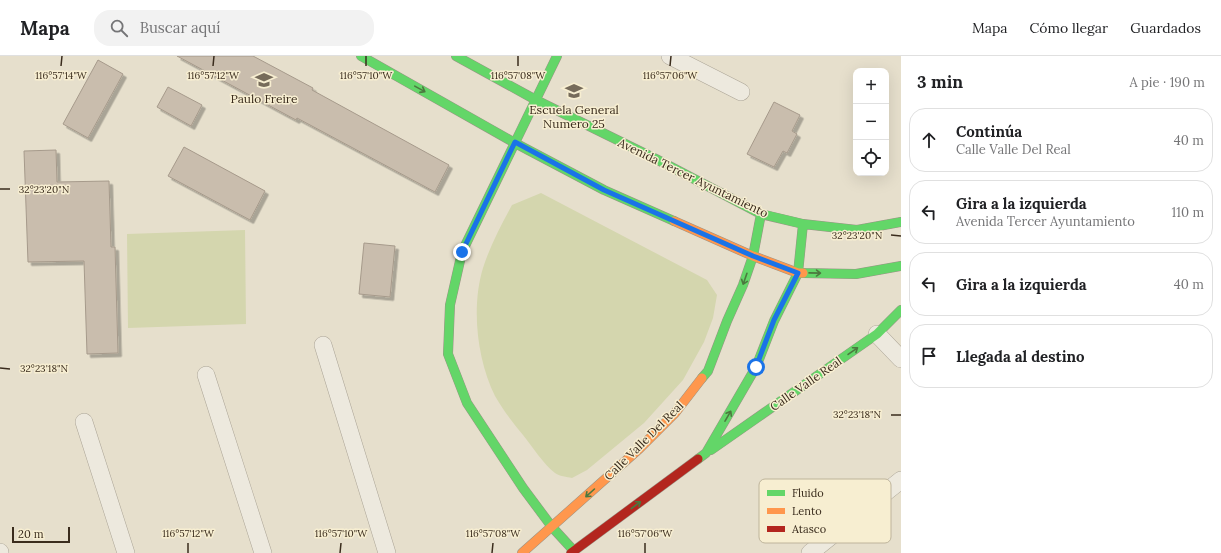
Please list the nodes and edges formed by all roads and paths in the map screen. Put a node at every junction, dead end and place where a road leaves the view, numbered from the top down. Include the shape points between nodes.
1 (362, 56) edge
2 (456, 56) edge
3 (557, 56) edge
4 (670, 56) edge
5 (741, 92) dead end
6 (536, 100) junction
7 (515, 142) junction
8 (761, 214) junction
9 (901, 222) edge
10 (803, 224) junction
11 (753, 256) junction
12 (901, 266) edge
13 (798, 273) junction
14 (901, 310) edge
15 (877, 334) junction
16 (323, 345) dead end
17 (901, 359) edge
18 (206, 375) dead end
19 (84, 422) dead end
20 (706, 453) junction
21 (901, 480) edge
22 (891, 488) edge
23 (552, 527) junction
24 (822, 543) edge
25 (573, 552) edge
26 (126, 553) edge
27 (263, 553) edge
28 (387, 553) edge
29 (522, 553) edge
30 (810, 553) edge

1 -> 7 street
2 - 6 street, Avenida Tercer Ayuntamiento
3 - 6 street
4 - 5 street
6 - 7 street
6 - 8 street, Avenida Tercer Ayuntamiento
7 - 11 street via 604,190
7 - 23 street via 462,252 450,304 448,354 467,403
8 - 10 street, Avenida Tercer Ayuntamiento
8 - 11 street, Calle Valle Del Real
9 - 10 street, Avenida Tercer Ayuntamiento via 857,230
10 - 13 street
11 - 13 street
11 -> 23 street, Calle Valle Del Real via 708,371 675,414
13 -> 12 street via 856,274
20 -> 13 street via 756,367 774,320
14 - 15 street, Calle Valle Real
15 - 17 street
20 -> 15 street, Calle Valle Real
16 - 28 street
18 - 27 street
19 - 26 street
25 -> 20 street
21 - 22 street
23 - 25 street
23 - 29 street, Calle Valle Del Real
24 - 30 street

